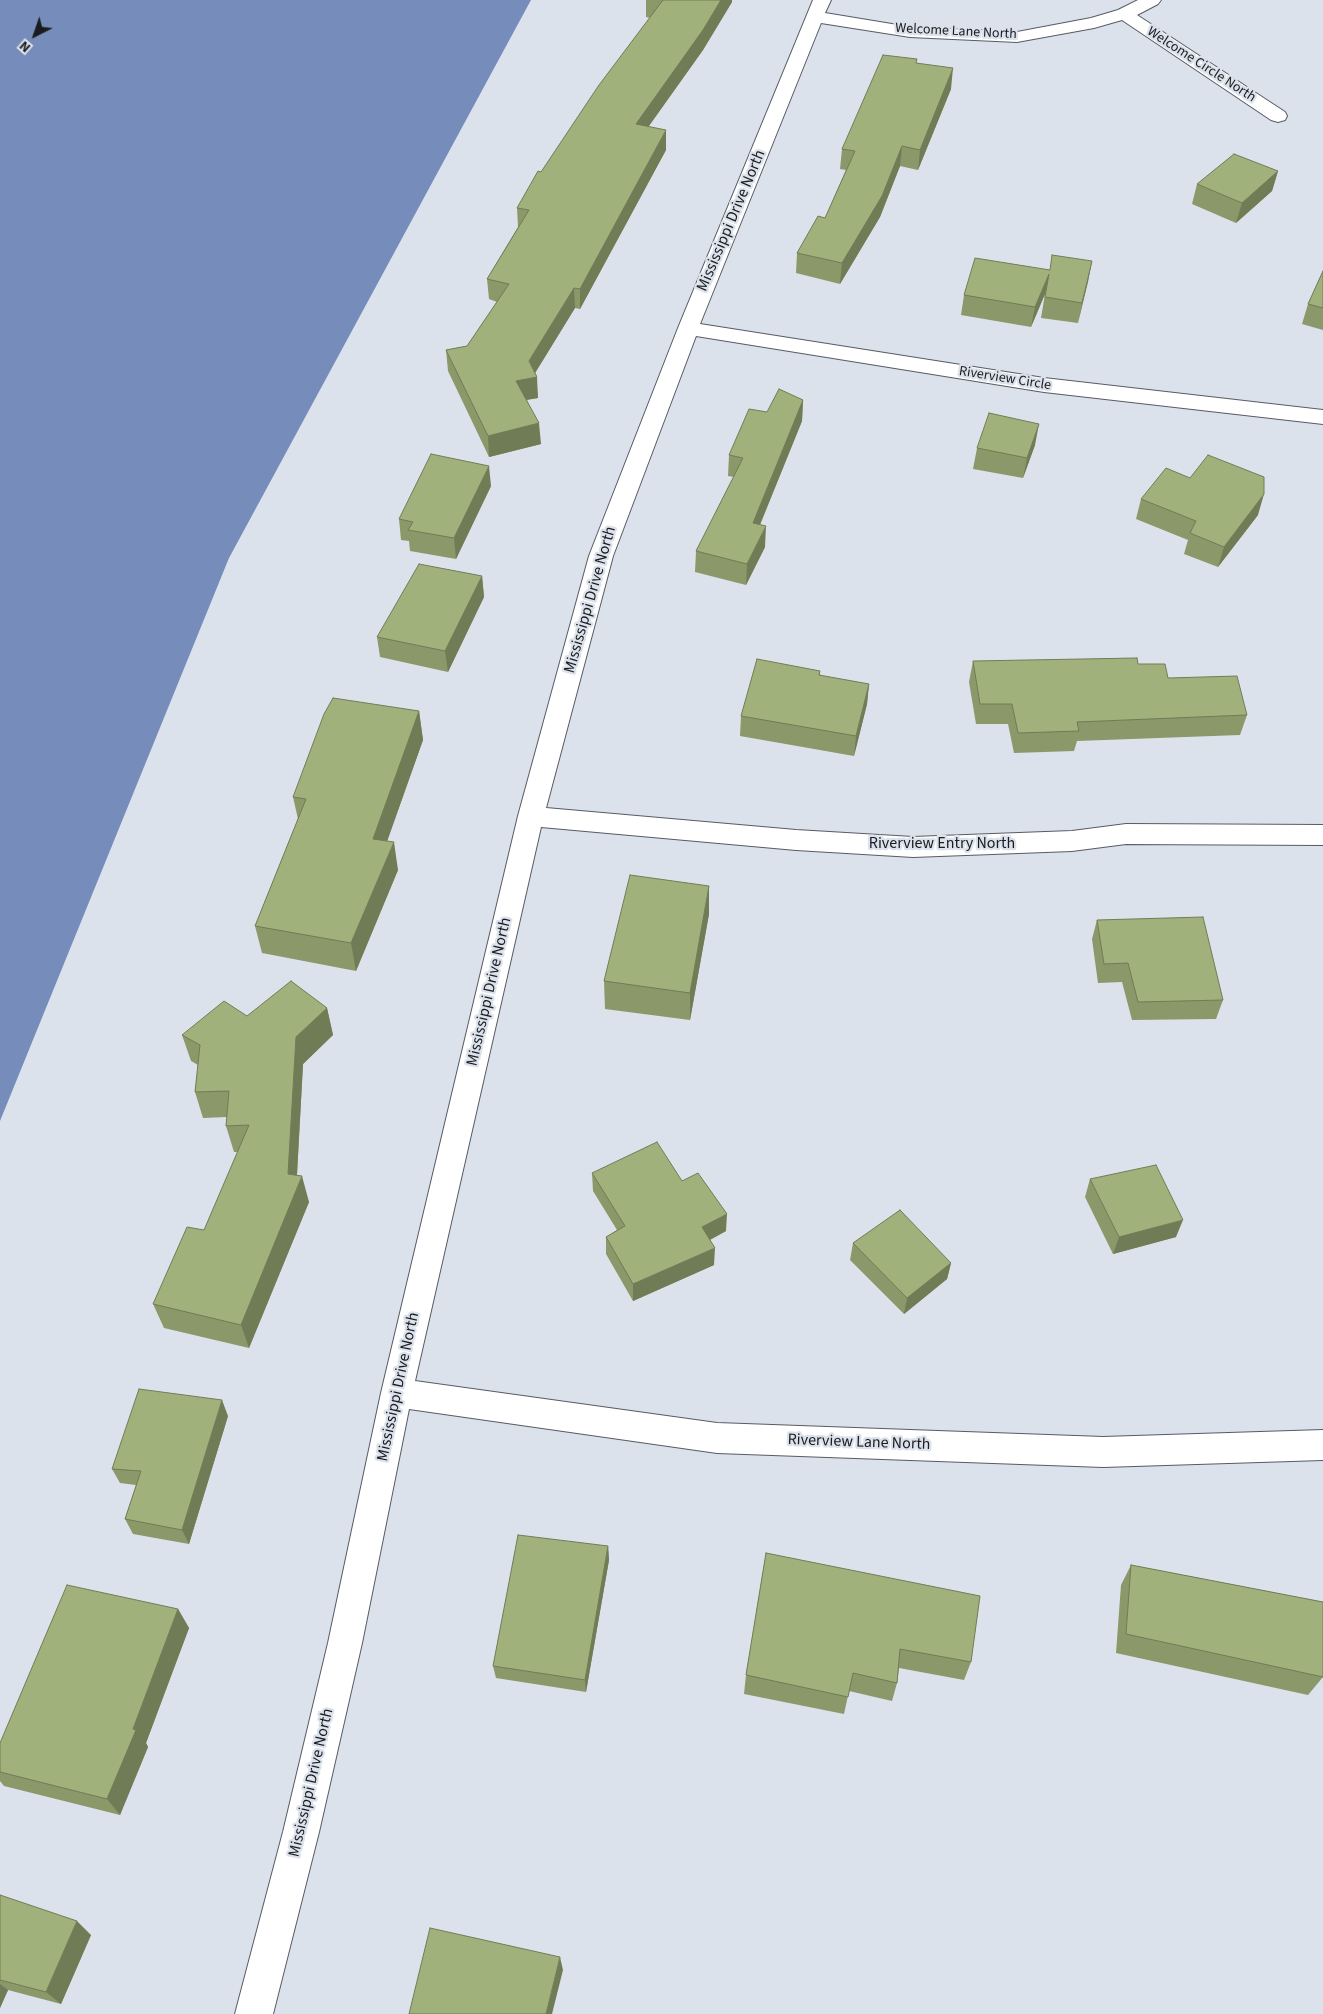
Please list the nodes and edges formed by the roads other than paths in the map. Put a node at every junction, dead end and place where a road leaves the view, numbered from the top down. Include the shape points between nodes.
1 (1152, 0) edge
2 (819, 9) edge
3 (1124, 14) junction
4 (1278, 116) dead end
5 (688, 328) junction
6 (1323, 417) edge
7 (531, 816) junction
8 (1323, 835) edge
9 (397, 1393) junction
10 (1323, 1445) edge
11 (254, 2014) edge

1 - 3 street, Welcome Lane North
2 - 3 street, Welcome Lane North via 910,32 1017,36 1068,29
2 - 5 street, Mississippi Drive North
3 - 4 street, Welcome Circle North
5 - 6 street, Riverview Circle via 1044,385
5 - 7 street, Mississippi Drive North via 601,556
7 - 8 street, Riverview Entry North via 913,847 1072,841 1126,834
7 - 9 street, Mississippi Drive North
9 - 10 street, Riverview Lane North via 717,1438 1103,1452
9 - 11 street, Mississippi Drive North via 345,1643

